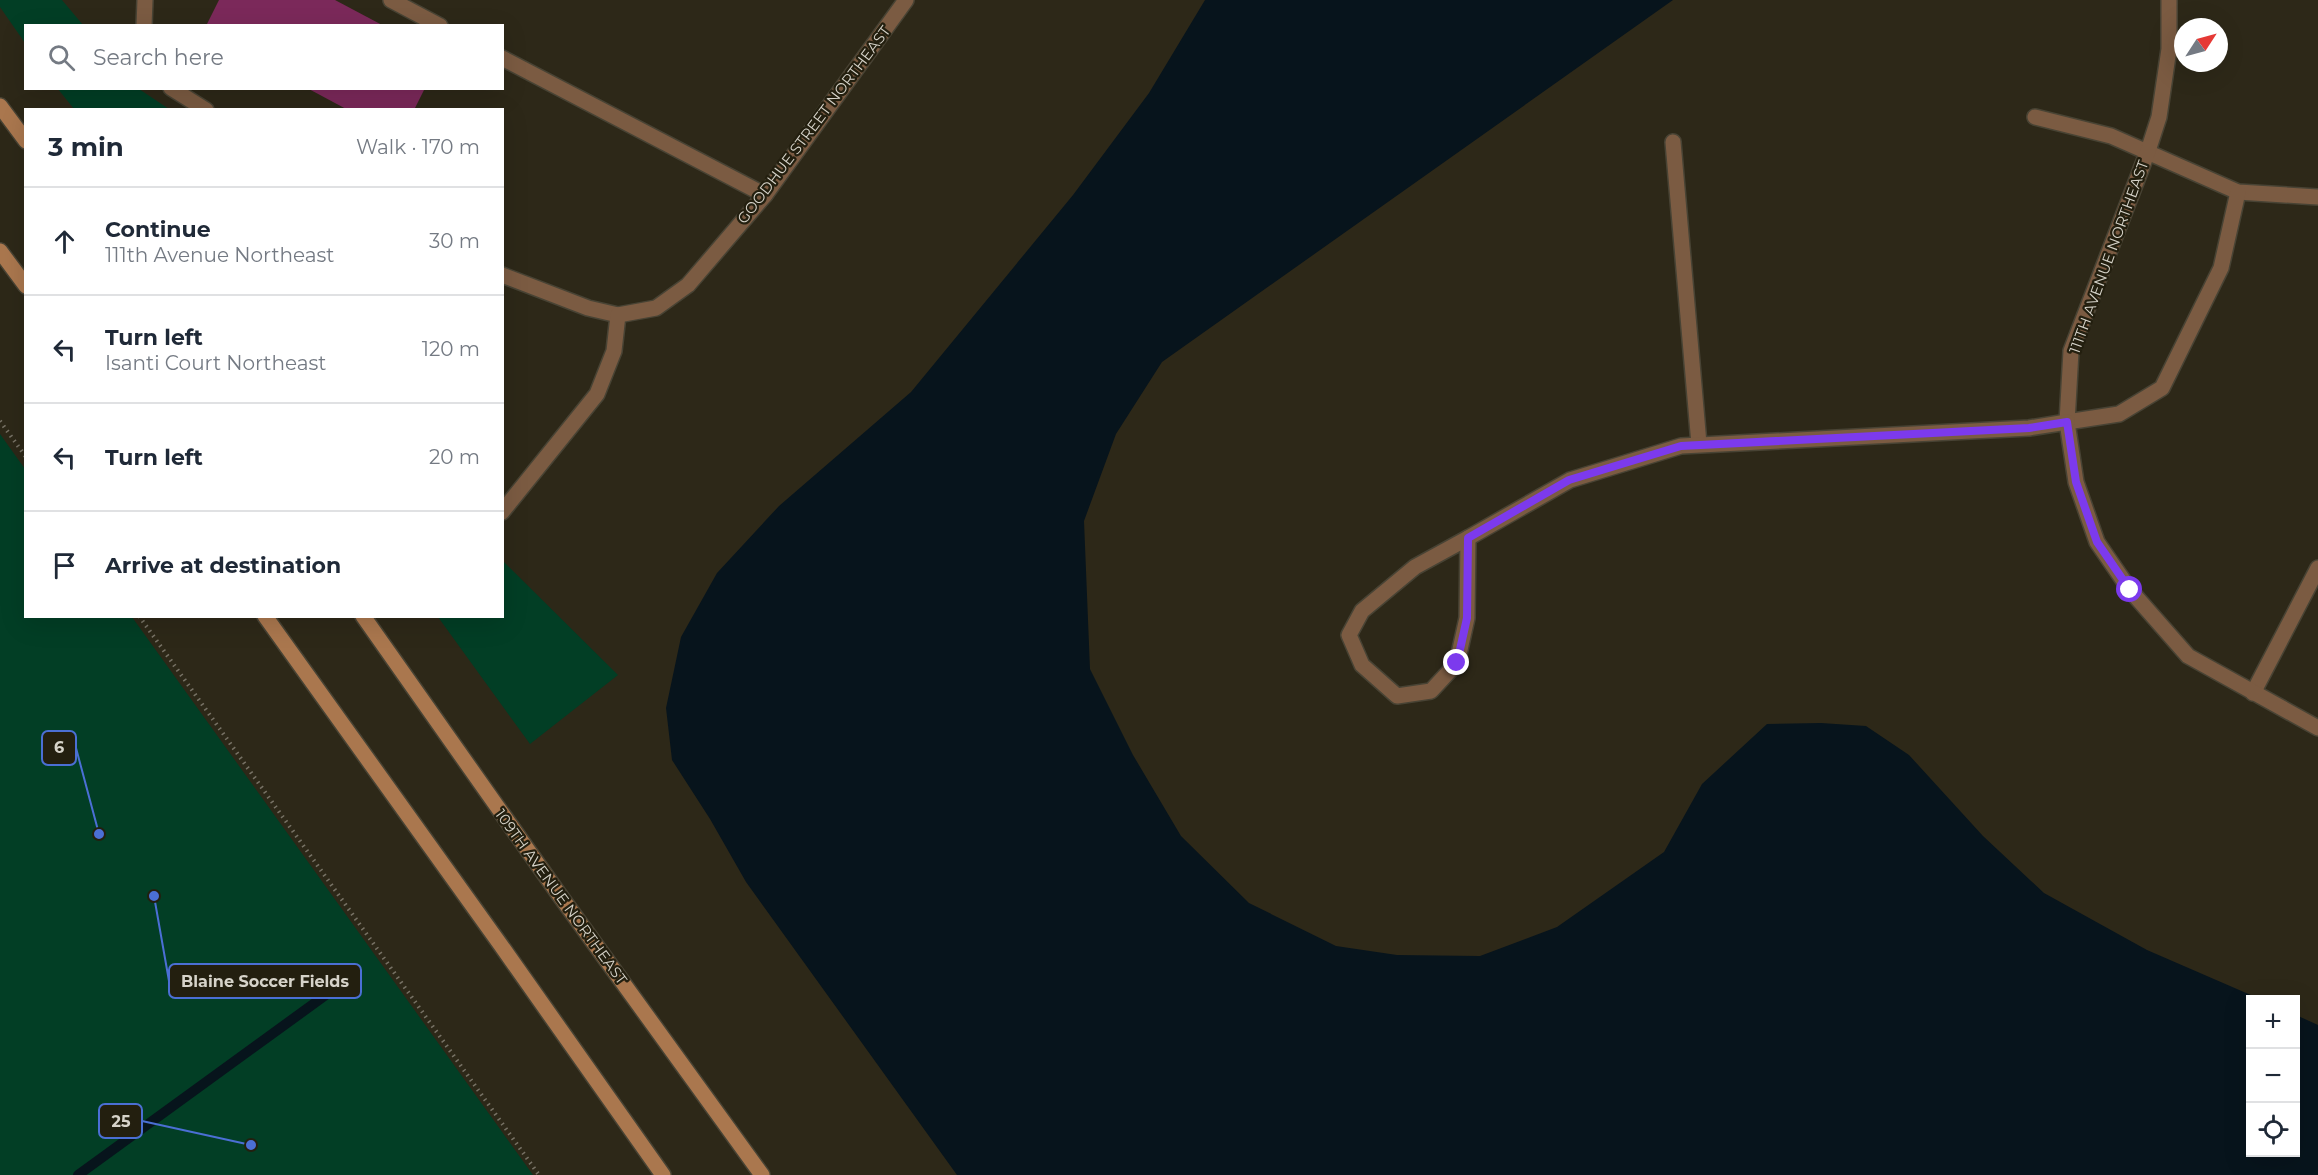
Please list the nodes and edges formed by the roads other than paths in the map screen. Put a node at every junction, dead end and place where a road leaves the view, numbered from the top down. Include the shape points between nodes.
1 (145, 0) edge
2 (391, 0) edge
3 (906, 0) edge
4 (2169, 0) edge
5 (144, 24) edge
6 (436, 24) edge
7 (504, 59) edge
8 (174, 90) edge
9 (0, 106) edge
10 (203, 108) edge
11 (2035, 117) dead end
12 (24, 138) edge
13 (1673, 142) dead end
14 (2148, 151) junction
15 (2238, 192) junction
16 (765, 195) junction
17 (2318, 197) edge
18 (0, 251) edge
19 (504, 275) edge
20 (24, 283) edge
21 (618, 315) junction
22 (2067, 422) junction
23 (1699, 444) junction
24 (504, 510) edge
25 (1468, 538) junction
26 (2318, 568) edge
27 (265, 618) edge
28 (364, 618) edge
29 (2253, 693) junction
30 (2318, 729) edge
31 (663, 1175) edge
32 (762, 1175) edge

1 - 5 street
2 - 6 street
3 - 16 street, GOODHUE STREET NORTHEAST
4 - 14 street, 111TH AVENUE NORTHEAST via 2169,49 2159,117
7 - 16 street
8 - 10 street
9 - 12 main road
11 - 14 street via 2111,136
13 - 23 street
14 - 15 street
14 - 22 street, 111TH AVENUE NORTHEAST via 2071,351
15 - 17 street
15 - 22 street via 2221,268 2162,388 2119,414
16 - 21 street, GOODHUE STREET NORTHEAST via 688,285 656,308
18 - 20 main road
19 - 21 street via 588,308
21 - 24 street via 614,351 597,394
22 - 23 street via 2029,428
22 - 29 street, 111TH AVENUE NORTHEAST via 2076,482 2097,542 2130,590 2188,656
23 - 25 street via 1569,480
25 - 25 street via 1415,567 1362,611 1349,635 1362,665 1397,696 1431,691 1457,663 1467,618
26 - 29 street
27 - 31 main road
28 - 32 main road, 109TH AVENUE NORTHEAST
29 - 30 street, 111TH AVENUE NORTHEAST

